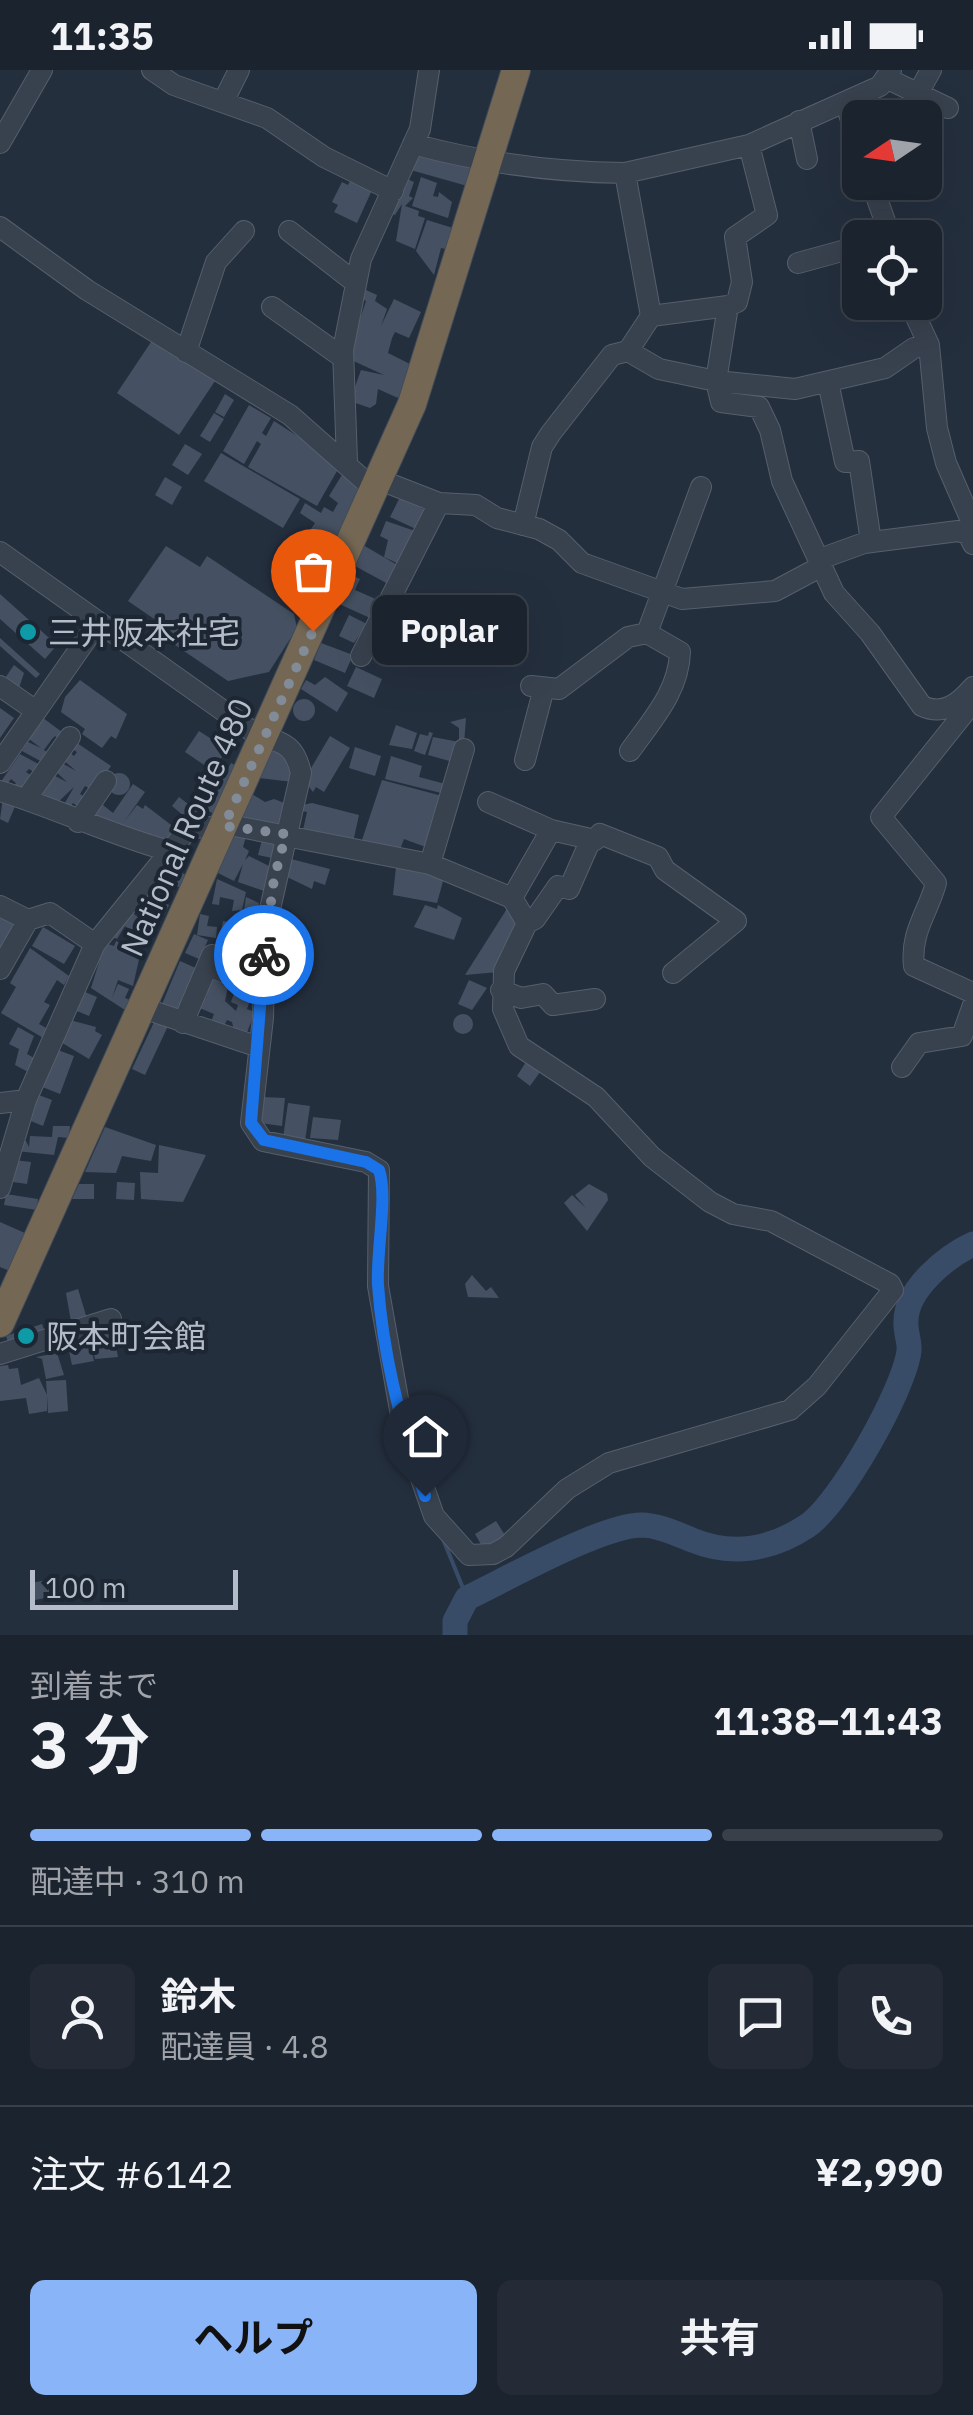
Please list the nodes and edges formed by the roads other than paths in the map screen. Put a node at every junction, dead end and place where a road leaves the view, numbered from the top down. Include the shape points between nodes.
1 (42, 70) edge
2 (152, 70) edge
3 (239, 70) edge
4 (429, 70) edge
5 (516, 70) edge
6 (930, 70) edge
7 (889, 74) edge
8 (917, 96) junction
9 (224, 100) junction
10 (854, 100) edge
11 (842, 105) edge
12 (948, 108) dead end
13 (799, 121) junction
14 (0, 143) edge
15 (414, 144) junction
16 (749, 145) junction
17 (807, 159) dead end
18 (488, 162) junction
19 (624, 173) junction
20 (393, 191) junction
21 (0, 227) edge
22 (244, 231) dead end
23 (289, 231) dead end
24 (842, 251) edge
25 (798, 263) dead end
26 (356, 283) junction
27 (728, 306) junction
28 (272, 307) dead end
29 (650, 316) junction
30 (917, 320) edge
31 (929, 344) junction
32 (628, 351) junction
33 (186, 352) junction
34 (342, 357) junction
35 (716, 381) junction
36 (828, 382) junction
37 (768, 385) junction
38 (762, 412) junction
39 (347, 461) junction
40 (378, 486) junction
41 (701, 488) dead end
42 (439, 504) junction
43 (523, 525) junction
44 (973, 525) edge
45 (871, 542) junction
46 (973, 544) edge
47 (0, 552) edge
48 (820, 563) junction
49 (662, 595) junction
50 (98, 624) junction
51 (647, 633) junction
52 (361, 656) dead end
53 (0, 686) edge
54 (973, 687) edge
55 (973, 702) edge
56 (36, 712) junction
57 (70, 736) dead end
58 (265, 737) junction
59 (464, 749) dead end
60 (630, 751) dead end
61 (1, 758) edge
62 (525, 760) dead end
63 (106, 782) dead end
64 (0, 791) edge
65 (26, 800) junction
66 (488, 802) dead end
67 (78, 822) junction
68 (224, 826) junction
69 (551, 830) junction
70 (286, 834) junction
71 (591, 839) junction
72 (169, 851) junction
73 (430, 864) junction
74 (512, 898) junction
75 (0, 906) edge
76 (28, 920) junction
77 (527, 924) junction
78 (95, 944) junction
79 (0, 969) edge
80 (673, 973) dead end
81 (232, 976) dead end
82 (500, 990) junction
83 (973, 994) edge
84 (595, 999) dead end
85 (973, 1006) edge
86 (142, 1008) junction
87 (184, 1023) junction
88 (260, 1047) junction
89 (902, 1066) dead end
90 (26, 1100) junction
91 (0, 1103) edge
92 (0, 1188) edge
93 (111, 1318) dead end
94 (0, 1323) edge
95 (0, 1354) edge

1 - 14 street
2 - 9 street via 174,85
3 - 9 street
4 - 15 street
5 - 18 highway, National Route 480
6 - 8 street
7 - 8 street
7 - 10 street
8 - 12 street
9 - 20 street
11 - 13 street
13 - 16 street
13 - 17 street
15 - 18 street
15 - 20 street
16 - 19 street
16 - 27 street via 767,215 736,237 742,282 737,302
18 - 19 street
18 - 40 highway, National Route 480 via 412,404
19 - 29 street
20 - 26 street
21 - 33 street
22 - 33 street via 216,262
23 - 26 street
24 - 25 street
26 - 34 street
27 - 29 street
27 - 35 street
28 - 34 street
29 - 32 street
30 - 31 street
31 - 36 street via 885,368
31 - 44 street via 937,428
32 - 35 street via 660,369
32 - 43 street via 612,354 542,447
33 - 39 street via 290,415
34 - 39 street
35 - 37 street
35 - 38 street via 721,402
36 - 37 street via 795,389
36 - 45 street via 845,462 859,461
37 - 38 street
38 - 48 street via 782,481
39 - 40 street
40 - 42 street
40 - 58 highway, National Route 480
41 - 49 street
42 - 43 street via 476,505
42 - 52 street
43 - 49 street via 559,540 582,563
45 - 46 street via 958,531
45 - 48 street
47 - 50 street
48 - 49 street via 775,591 698,600
48 - 54 street via 834,593 922,706 934,712 950,708
49 - 51 street
50 - 56 street
50 - 58 street
51 - 60 street via 680,652 680,670
51 - 62 street via 628,637 560,689 538,687
53 - 56 street
55 - 83 street via 881,818 936,883 918,921 914,966
56 - 61 street
57 - 65 street
58 - 68 highway, National Route 480
58 - 70 street via 291,746 298,760
59 - 73 street
63 - 67 street
64 - 65 street
65 - 67 street
66 - 69 street
67 - 72 street
68 - 70 street
68 - 72 street via 190,828
68 - 86 highway, National Route 480
69 - 71 street
69 - 74 street
70 - 73 street
70 - 88 street via 265,932
71 - 77 street via 569,889 558,886
71 - 80 street via 615,838 658,857 665,870 736,921
72 - 78 street
73 - 74 street
74 - 77 street
75 - 76 street
76 - 78 street via 50,913
76 - 79 street
77 - 82 street
78 - 90 street
81 - 87 street via 210,961
82 - 84 street via 521,998 543,994 553,1005
82 - 88 street via 519,1046 596,1097 652,1156 710,1202 771,1221 892,1290 817,1386 790,1410 609,1463 493,1554 469,1555 440,1526 409,1447 378,1286 379,1170 255,1134
85 - 89 street via 962,1036 919,1043
86 - 87 street
86 - 94 highway, National Route 480
87 - 88 street
90 - 91 street
90 - 92 street
93 - 95 street

